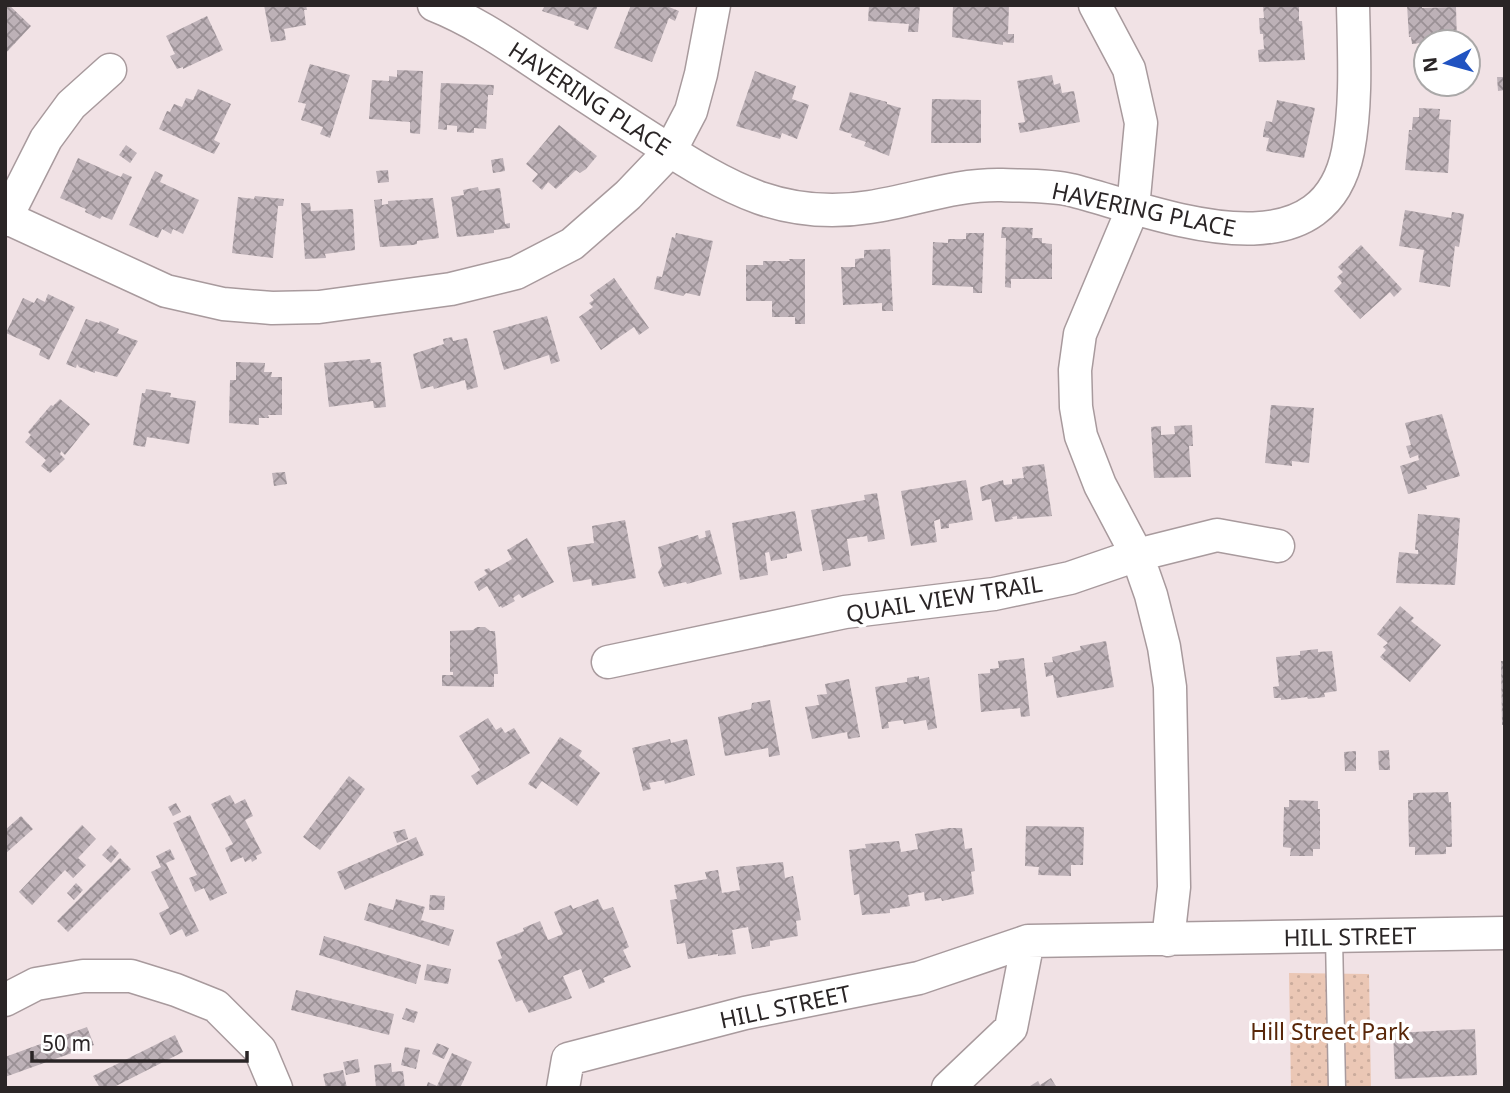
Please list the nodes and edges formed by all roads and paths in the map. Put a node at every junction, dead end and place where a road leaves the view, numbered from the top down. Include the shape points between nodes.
1 (434, 5) edge
2 (714, 5) edge
3 (1095, 5) edge
4 (1353, 5) edge
5 (110, 70) dead end
6 (670, 151) junction
7 (1133, 208) junction
8 (6, 218) edge
9 (1278, 546) dead end
10 (1137, 555) junction
11 (608, 662) dead end
12 (1505, 933) edge
13 (1334, 937) junction
14 (1168, 940) junction
15 (1028, 941) junction
16 (5, 1000) edge
17 (276, 1088) edge
18 (563, 1088) edge
19 (948, 1088) edge
20 (1337, 1088) edge

1 - 6 street, HAVERING PLACE via 488,32
2 - 6 street via 691,111
3 - 7 street via 1129,69 1141,123
4 - 7 street, HAVERING PLACE via 1354,89 1347,153 1334,189 1315,210 1279,227 1244,230 1210,227
5 - 8 street via 71,105 46,139
6 - 7 street, HAVERING PLACE via 760,198 798,208 870,207 981,185 1068,189
6 - 8 street via 572,244 516,273 452,289 319,307 223,304 166,291
7 - 10 street via 1080,334 1074,370 1080,436
9 - 10 street, QUAIL VIEW TRAIL via 1217,535
10 - 11 street, QUAIL VIEW TRAIL via 1070,578 994,594 845,612
10 - 14 street via 1151,595 1170,687 1174,887
12 - 13 street, HILL STREET
13 - 14 street, HILL STREET
13 - 20 lane
14 - 15 street, HILL STREET
15 - 18 street, HILL STREET via 919,978 745,1013 568,1059
15 - 19 street via 1011,1028
16 - 17 street via 36,984 83,976 131,976 176,990 216,1006 260,1050

